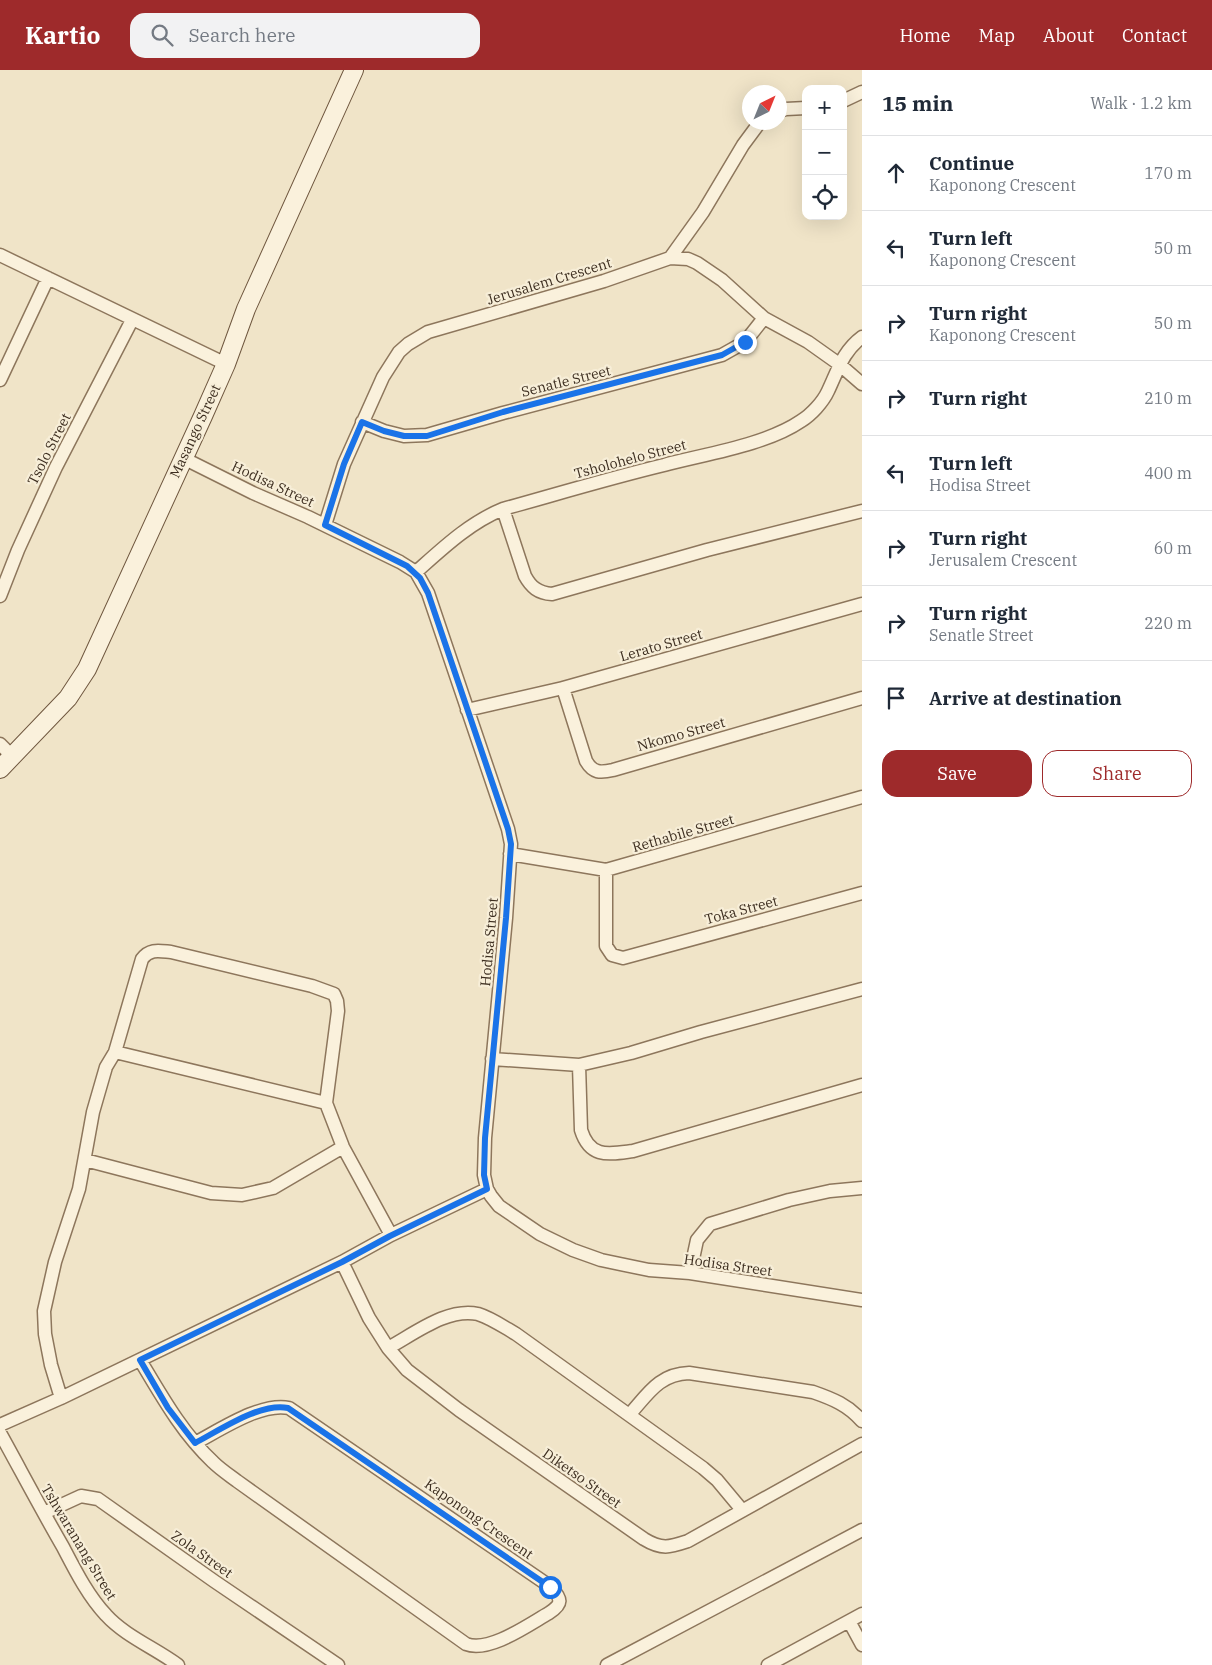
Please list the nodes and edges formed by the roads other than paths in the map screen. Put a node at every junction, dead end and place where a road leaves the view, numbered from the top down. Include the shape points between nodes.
1 (354, 70) edge
2 (862, 92) edge
3 (847, 99) edge
4 (802, 108) edge
5 (787, 109) edge
6 (754, 130) edge
7 (0, 256) edge
8 (670, 258) junction
9 (48, 278) junction
10 (764, 318) junction
11 (132, 320) junction
12 (862, 337) edge
13 (226, 364) junction
14 (839, 364) junction
15 (0, 380) edge
16 (862, 384) edge
17 (362, 422) junction
18 (183, 458) junction
19 (503, 509) junction
20 (862, 511) edge
21 (325, 525) junction
22 (416, 572) junction
23 (0, 596) edge
24 (862, 604) edge
25 (563, 688) junction
26 (862, 698) edge
27 (467, 710) junction
28 (0, 744) edge
29 (6, 763) edge
30 (862, 798) edge
31 (510, 854) junction
32 (606, 870) junction
33 (862, 893) edge
34 (862, 989) edge
35 (115, 1052) junction
36 (492, 1059) junction
37 (579, 1065) junction
38 (862, 1085) edge
39 (326, 1104) junction
40 (343, 1147) junction
41 (85, 1160) junction
42 (862, 1188) edge
43 (487, 1189) junction
44 (390, 1236) junction
45 (342, 1262) junction
46 (690, 1274) junction
47 (862, 1300) edge
48 (388, 1348) junction
49 (140, 1360) junction
50 (61, 1398) junction
51 (629, 1414) junction
52 (862, 1421) edge
53 (0, 1425) edge
54 (0, 1433) edge
55 (195, 1443) junction
56 (862, 1444) edge
57 (742, 1510) junction
58 (44, 1514) junction
59 (862, 1530) edge
60 (862, 1614) edge
61 (849, 1621) junction
62 (862, 1645) edge
63 (178, 1665) edge
64 (338, 1665) edge
65 (607, 1665) edge
66 (768, 1665) edge

1 - 13 street, Masango Street via 246,309
2 - 3 street
4 - 5 street
6 - 8 street
7 - 9 street
8 - 10 street, Jerusalem Crescent via 688,259 705,268
8 - 17 street, Jerusalem Crescent via 604,282 428,332 399,352
9 - 11 street
9 - 15 street
10 - 14 street, Jerusalem Crescent via 808,342
10 - 17 street, Senatle Street via 745,342 722,355 503,412 427,436 404,436
11 - 13 street
11 - 23 street, Tsolo Street via 56,467
12 - 14 street, Tsholohelo Street via 849,348
13 - 18 street, Masango Street
14 - 16 street, Jerusalem Crescent
14 - 19 street, Tsholohelo Street via 820,403 803,420 775,435
17 - 21 street, Jerusalem Crescent via 344,464
18 - 21 street, Hodisa Street
18 - 29 street, Masango Street via 87,669 68,698
19 - 20 street via 529,584 540,592 552,594 706,550
19 - 22 street, Tsholohelo Street via 471,526
21 - 22 street, Hodisa Street
22 - 27 street, Hodisa Street via 428,593
24 - 25 street, Lerato Street
25 - 26 street, Nkomo Street via 586,761 593,771 598,772
25 - 27 street, Lerato Street
27 - 31 street, Hodisa Street via 508,829
28 - 29 street
30 - 32 street, Rethabile Street
31 - 32 street, Rethabile Street
31 - 36 street, Hodisa Street
32 - 33 street, Toka Street via 606,946 612,955 618,957 629,957
34 - 37 street
35 - 39 street
35 - 39 street via 142,959 147,952 171,952 312,986 333,993 337,1001
35 - 41 street via 106,1067 92,1112
36 - 37 street
36 - 43 street, Hodisa Street via 485,1138
37 - 38 street via 583,1138 600,1154 607,1155 633,1151
39 - 40 street
40 - 41 street via 274,1188 242,1195 211,1193
40 - 44 street
41 - 50 street via 44,1311 45,1334
42 - 46 street via 788,1200 710,1224 697,1240
43 - 44 street
43 - 46 street, Hodisa Street via 499,1206 540,1234 573,1250 601,1260 649,1270
44 - 45 street
45 - 48 street, Diketso Street
45 - 49 street
46 - 47 street, Hodisa Street
48 - 51 street via 442,1318 459,1313 478,1314 516,1334
48 - 57 street, Diketso Street via 407,1370 459,1410 652,1544 665,1547 688,1540
49 - 50 street
49 - 55 street, Kaponong Crescent via 168,1408
50 - 53 street
51 - 52 street via 664,1379 689,1373 813,1392 847,1406
51 - 57 street via 717,1480
54 - 58 street, Tshwaranang Street
55 - 55 street, Kaponong Crescent via 237,1482 466,1644 476,1646 496,1642 559,1604 558,1594 550,1587 288,1408 266,1408
56 - 57 street, Diketso Street
58 - 63 street, Tshwaranang Street via 91,1596 107,1617
58 - 64 street, Zola Street via 81,1496 98,1499
59 - 65 street
60 - 61 street
61 - 62 street
61 - 66 street

